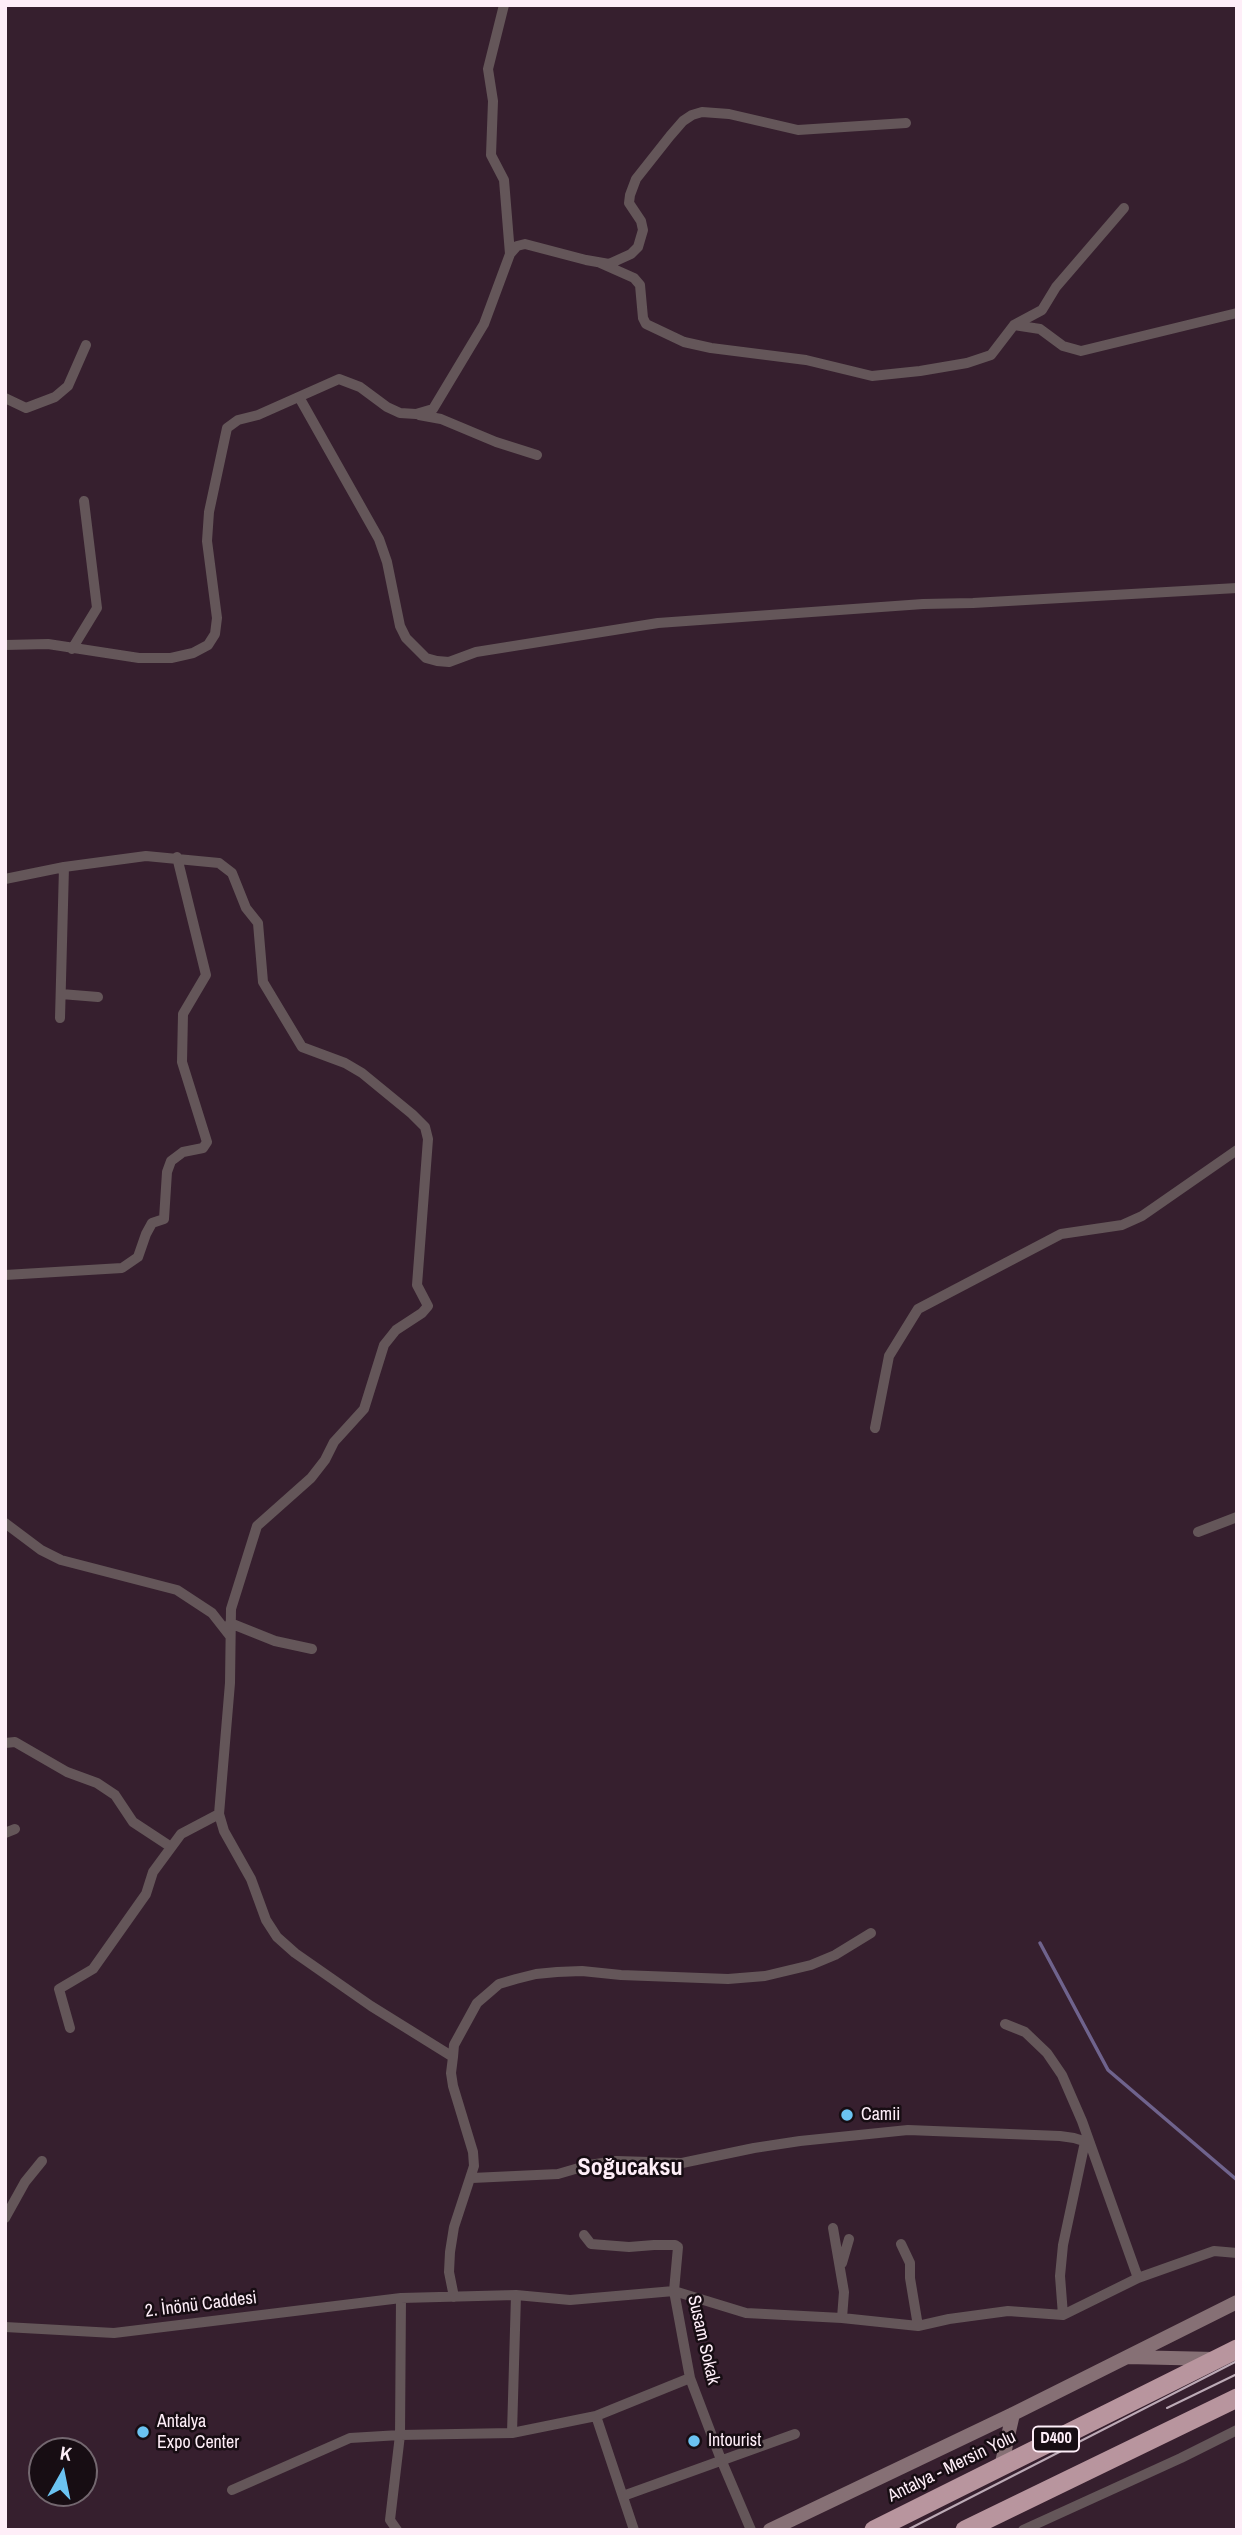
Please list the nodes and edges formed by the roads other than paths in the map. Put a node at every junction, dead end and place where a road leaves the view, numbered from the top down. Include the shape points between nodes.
1 (504, 5) edge
2 (906, 123) dead end
3 (1124, 208) dead end
4 (510, 254) junction
5 (598, 262) junction
6 (1237, 313) edge
7 (1014, 325) junction
8 (86, 345) dead end
9 (299, 397) junction
10 (5, 398) edge
11 (416, 414) junction
12 (537, 455) dead end
13 (84, 501) dead end
14 (1237, 587) edge
15 (5, 645) edge
16 (72, 649) junction
17 (177, 857) junction
18 (64, 867) junction
19 (5, 879) edge
20 (61, 994) junction
21 (98, 997) dead end
22 (60, 1018) dead end
23 (1237, 1150) edge
24 (5, 1275) edge
25 (875, 1428) dead end
26 (1237, 1517) edge
27 (5, 1523) edge
28 (1198, 1532) dead end
29 (230, 1623) junction
30 (230, 1636) junction
31 (312, 1649) dead end
32 (5, 1743) edge
33 (219, 1814) junction
34 (171, 1847) junction
35 (871, 1933) dead end
36 (1005, 2024) dead end
37 (70, 2028) dead end
38 (453, 2057) junction
39 (1087, 2142) junction
40 (42, 2161) dead end
41 (472, 2178) junction
42 (5, 2218) edge
43 (833, 2228) dead end
44 (584, 2235) dead end
45 (849, 2239) dead end
46 (901, 2244) dead end
47 (1237, 2253) edge
48 (841, 2269) junction
49 (1138, 2278) junction
50 (674, 2291) junction
51 (516, 2295) junction
52 (454, 2297) junction
53 (401, 2298) junction
54 (1237, 2302) edge
55 (1063, 2315) junction
56 (842, 2318) junction
57 (918, 2326) junction
58 (5, 2327) edge
59 (1237, 2349) edge
60 (1125, 2357) junction
61 (1217, 2359) junction
62 (690, 2378) junction
63 (1237, 2398) edge
64 (1013, 2414) junction
65 (596, 2416) junction
66 (1237, 2430) edge
67 (512, 2433) junction
68 (795, 2434) dead end
69 (400, 2435) junction
70 (722, 2460) junction
71 (1001, 2467) junction
72 (232, 2490) dead end
73 (622, 2496) junction
74 (1007, 2509) junction
75 (1037, 2528) edge
76 (397, 2530) edge
77 (634, 2530) edge
78 (751, 2530) edge
79 (771, 2530) edge
80 (874, 2530) edge
81 (965, 2530) edge
82 (987, 2530) edge
83 (1023, 2530) edge

1 - 4 street via 488,69 494,101 491,155 504,180
2 - 5 street via 798,130 729,114 692,115 636,179 629,202 643,230 638,247 618,261
3 - 7 street via 1056,286 1042,310
4 - 5 street via 525,244
4 - 11 street via 472,348 433,409
5 - 7 street via 634,278 640,285 646,324 670,337 873,376 982,359 992,355
6 - 7 street via 1081,351 1063,346 1040,329
8 - 10 street via 68,386 55,397 26,408
9 - 11 street via 339,379 360,387 387,408
9 - 14 street via 379,539 406,638 426,658 437,661 658,623
9 - 16 street via 227,428 209,512 207,541 217,618 208,645 171,659
11 - 12 street
13 - 16 street via 97,608
15 - 16 street via 48,644
17 - 18 street via 146,856
17 - 24 street via 206,975 183,1014 182,1062 208,1142 171,1161 164,1219 152,1223 138,1257 122,1268
17 - 29 street via 219,863 232,873 246,908 258,923 263,982 302,1047 362,1073 412,1114 425,1127 428,1139 417,1284 428,1306 384,1345 363,1409 311,1478 257,1525
18 - 19 street
18 - 20 street
20 - 21 street
20 - 22 street
23 - 25 street via 1122,1226 1061,1234 918,1308 889,1356
26 - 28 street
27 - 30 street via 61,1560 177,1590 212,1613
29 - 30 street
29 - 31 street via 275,1641
30 - 33 street
32 - 34 street via 15,1742 67,1772 97,1783 115,1795 133,1822
33 - 34 street via 181,1834
33 - 38 street via 277,1937 371,2006
34 - 37 street via 153,1872 146,1894 93,1969 59,1989
35 - 38 street via 811,1965 765,1976 677,1978 582,1971 536,1974 499,1984 477,2003 454,2045
36 - 39 street via 1025,2032 1047,2053 1062,2075
38 - 41 street via 453,2085 473,2152
39 - 41 street via 1060,2136 908,2130 788,2143 682,2163 616,2161 558,2174
39 - 49 street
39 - 55 street via 1063,2245
40 - 42 street
41 - 52 street via 450,2252
43 - 48 street
44 - 50 street, Susam Sokak via 591,2244 609,2246 675,2245
45 - 48 street
46 - 57 street via 910,2263
47 - 49 street via 1214,2251
48 - 56 street
49 - 55 street
50 - 51 street, 2. İnönü Caddesi via 570,2300
50 - 56 street via 746,2313
50 - 62 street, Susam Sokak
51 - 52 street, 2. İnönü Caddesi
51 - 67 street
52 - 53 street, 2. İnönü Caddesi
53 - 58 street, 2. İnönü Caddesi via 114,2333
53 - 69 street
54 - 60 street
55 - 57 street via 1008,2311
56 - 57 street
59 - 61 highway, Antalya - Mersin Yolu / D400
60 - 61 street
60 - 64 street
61 - 71 highway, Antalya - Mersin Yolu / D400
62 - 65 street
62 - 70 street, Susam Sokak
63 - 74 highway, D400
64 - 71 street
64 - 79 street
65 - 67 street
65 - 73 street
66 - 75 street
67 - 69 street
68 - 70 street
69 - 72 street via 350,2438
69 - 76 street via 390,2520
70 - 73 street
70 - 78 street, Susam Sokak
71 - 80 highway, Antalya - Mersin Yolu / D400
73 - 77 street
74 - 81 highway, D400
74 - 82 highway
75 - 83 street

